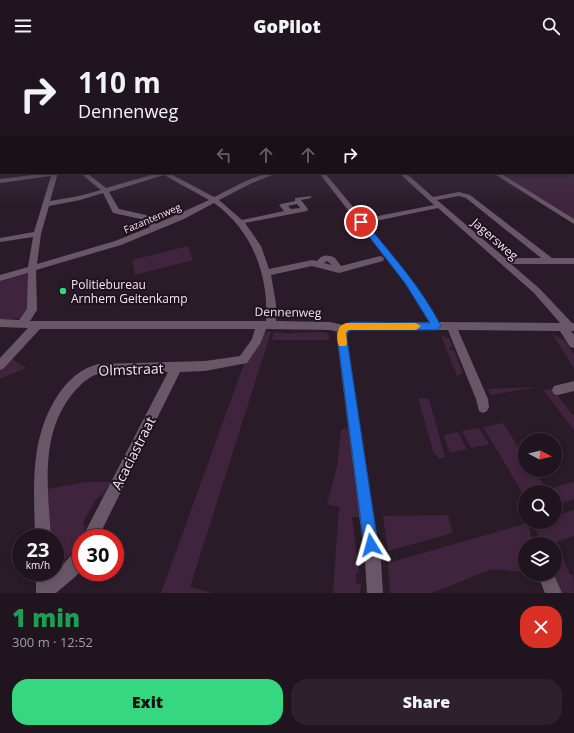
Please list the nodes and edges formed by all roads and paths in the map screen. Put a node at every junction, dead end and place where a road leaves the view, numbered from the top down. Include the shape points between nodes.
1 (50, 174) edge
2 (55, 174) edge
3 (85, 174) edge
4 (161, 174) edge
5 (166, 174) edge
6 (271, 174) edge
7 (323, 174) edge
8 (403, 174) edge
9 (498, 174) edge
10 (2, 183) edge
11 (106, 191) junction
12 (309, 197) dead end
13 (433, 199) junction
14 (215, 200) junction
15 (46, 204) junction
16 (440, 206) junction
17 (242, 222) junction
18 (361, 222) junction
19 (574, 222) edge
20 (156, 228) junction
21 (37, 234) junction
22 (0, 240) edge
23 (380, 259) dead end
24 (502, 261) junction
25 (550, 261) junction
26 (574, 261) edge
27 (32, 268) junction
28 (266, 273) junction
29 (0, 278) edge
30 (0, 323) edge
31 (22, 324) junction
32 (38, 325) junction
33 (267, 325) junction
34 (436, 326) junction
35 (451, 326) junction
36 (568, 327) edge
37 (343, 329) junction
38 (574, 344) edge
39 (0, 365) edge
40 (176, 368) junction
41 (574, 386) edge
42 (558, 390) dead end
43 (483, 407) dead end
44 (43, 529) edge
45 (95, 529) edge
46 (72, 568) edge
47 (44, 581) edge
48 (44, 592) edge
49 (375, 593) edge

1 - 10 street
2 - 15 street
3 - 11 street via 101,184
4 - 11 street
5 - 14 street
6 - 14 street, Fazantenweg
7 - 18 street
8 - 13 street, Jagersweg
9 - 19 street
11 - 15 street
11 - 20 street via 116,211 143,217
12 - 17 street via 284,205 288,212
13 - 16 street, Jagersweg
13 - 25 street via 459,194 468,196
14 - 17 street
14 - 20 street, Fazantenweg
15 - 21 street
16 - 18 street
16 - 24 street, Jagersweg
17 - 28 street via 257,245
18 - 34 street via 408,281
20 - 27 street, Fazantenweg via 91,252
21 - 22 street
21 - 27 street
23 - 28 street via 339,270 312,263
24 - 25 street
24 - 36 street, Jagersweg via 537,291
25 - 26 street
27 - 29 street, Fazantenweg
27 - 31 street via 32,310
28 - 33 street via 269,291
30 - 31 street, Dennenweg
31 - 32 street, Dennenweg
32 - 33 street, Dennenweg
32 - 39 street
33 - 37 street, Dennenweg via 330,326
33 - 40 street, Olmstraat via 243,360
34 - 35 street, Dennenweg
34 - 37 street, Dennenweg via 351,326
35 - 36 street, Dennenweg
35 - 43 street via 482,398
36 - 38 street, Jagersweg
37 - 49 street via 342,339 373,561
40 - 44 street, Olmstraat via 92,371 82,376 66,393 54,411 45,435 41,468
40 - 45 street, Acaciastraat
41 - 42 street
46 - 48 street
47 - 48 street

